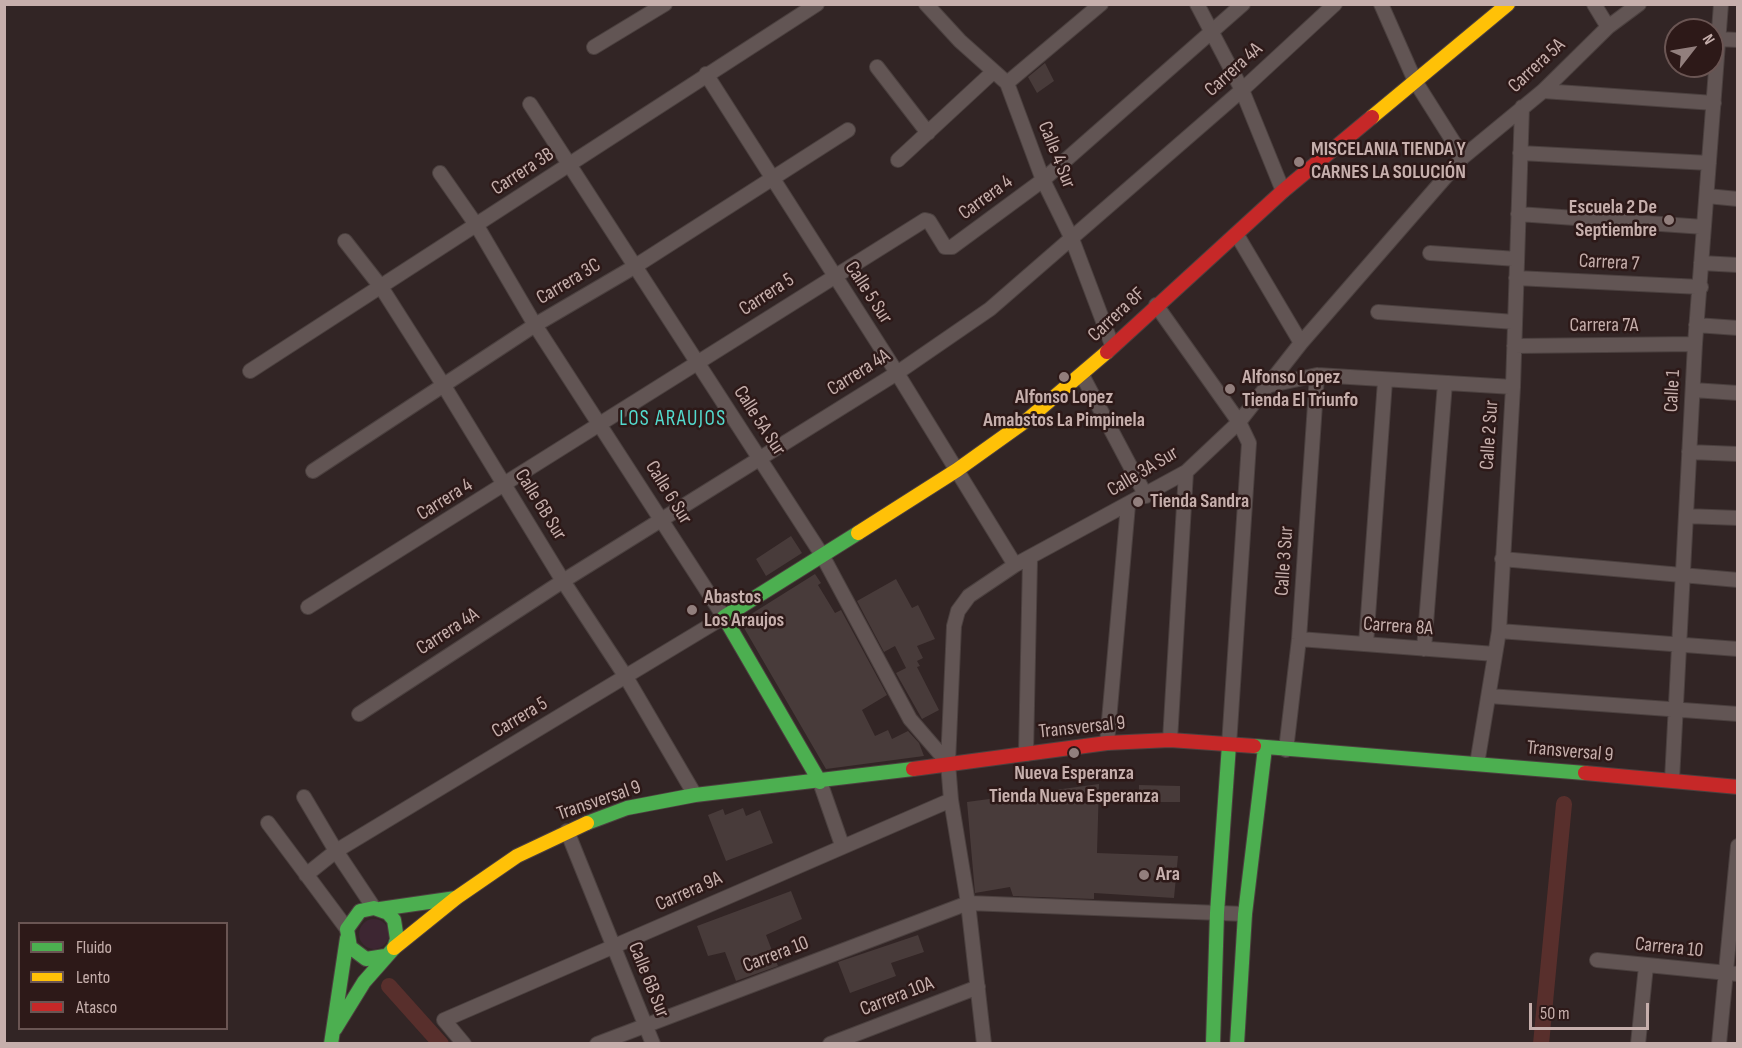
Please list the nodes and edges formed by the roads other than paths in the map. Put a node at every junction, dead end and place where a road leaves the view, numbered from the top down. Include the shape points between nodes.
1 (665, 4) edge
2 (817, 4) edge
3 (926, 4) edge
4 (1101, 4) edge
5 (1197, 4) edge
6 (1242, 4) edge
7 (1335, 4) edge
8 (1381, 4) edge
9 (1508, 4) edge
10 (1594, 4) edge
11 (1639, 4) edge
12 (1608, 27) junction
13 (1211, 35) junction
14 (594, 47) dead end
15 (877, 67) dead end
16 (993, 72) junction
17 (706, 74) junction
18 (1716, 78) edge
19 (1415, 81) junction
20 (1007, 83) junction
21 (1242, 90) junction
22 (1543, 90) junction
23 (1714, 103) junction
24 (530, 104) dead end
25 (1522, 107) junction
26 (848, 130) dead end
27 (928, 133) junction
28 (1520, 153) junction
29 (1463, 157) junction
30 (898, 160) dead end
31 (1709, 163) junction
32 (570, 165) junction
33 (440, 173) dead end
34 (772, 179) junction
35 (1043, 180) junction
36 (1283, 191) junction
37 (1707, 196) junction
38 (1737, 199) edge
39 (1518, 214) junction
40 (925, 220) joint
41 (477, 226) junction
42 (1704, 227) junction
43 (1237, 235) junction
44 (1072, 239) junction
45 (345, 241) dead end
46 (1430, 253) dead end
47 (1517, 259) junction
48 (1701, 263) junction
49 (1737, 265) edge
50 (634, 267) junction
51 (833, 276) junction
52 (1516, 278) junction
53 (381, 287) junction
54 (1701, 287) junction
55 (1156, 305) junction
56 (1378, 312) dead end
57 (1515, 322) junction
58 (535, 325) junction
59 (1696, 325) junction
60 (1737, 328) edge
61 (1301, 343) junction
62 (1695, 344) junction
63 (1112, 345) junction
64 (1514, 346) junction
65 (698, 363) junction
66 (250, 371) dead end
67 (897, 373) junction
68 (1083, 375) junction
69 (1317, 375) junction
70 (1385, 381) junction
71 (1445, 382) junction
72 (1271, 385) junction
73 (444, 386) junction
74 (1513, 387) junction
75 (1693, 390) junction
76 (1737, 393) edge
77 (600, 422) junction
78 (1239, 422) junction
79 (1689, 452) junction
80 (1737, 454) edge
81 (760, 457) junction
82 (957, 470) junction
83 (313, 471) dead end
84 (1186, 472) junction
85 (505, 486) junction
86 (1146, 496) junction
87 (1128, 506) junction
88 (1686, 516) junction
89 (1737, 518) edge
90 (663, 520) junction
91 (822, 555) junction
92 (1502, 559) junction
93 (1030, 560) junction
94 (1015, 566) junction
95 (1683, 575) junction
96 (563, 580) junction
97 (1737, 580) edge
98 (308, 607) dead end
99 (724, 617) junction
100 (1499, 631) junction
101 (1299, 639) junction
102 (1366, 644) junction
103 (1679, 645) junction
104 (1424, 649) junction
105 (1737, 649) edge
106 (1495, 654) junction
107 (626, 677) junction
108 (1489, 696) junction
109 (1678, 708) junction
110 (359, 714) dead end
111 (1737, 714) edge
112 (1170, 740) junction
113 (1107, 742) junction
114 (1229, 744) junction
115 (1265, 748) junction
116 (1286, 750) junction
117 (1026, 754) junction
118 (948, 763) junction
119 (1477, 764) junction
120 (1672, 780) junction
121 (820, 782) junction
122 (1737, 787) edge
123 (695, 795) junction
124 (304, 797) dead end
125 (951, 800) junction
126 (268, 823) dead end
127 (567, 831) junction
128 (842, 845) junction
129 (1737, 846) edge
130 (336, 851) junction
131 (306, 875) junction
132 (456, 898) junction
133 (968, 903) junction
134 (377, 908) junction
135 (1217, 913) junction
136 (1245, 914) junction
137 (347, 934) junction
138 (613, 948) junction
139 (390, 952) junction
140 (1597, 960) dead end
141 (1646, 966) junction
142 (1732, 974) edge
143 (978, 987) junction
144 (645, 1024) junction
145 (335, 1029) junction
146 (331, 1044) edge
147 (464, 1044) edge
148 (597, 1044) edge
149 (652, 1044) edge
150 (830, 1044) edge
151 (984, 1044) edge
152 (1213, 1044) edge
153 (1237, 1044) edge
154 (1638, 1044) edge
155 (1719, 1044) edge

1 - 14 street
2 - 17 street, Carrera 3B
3 - 16 street
4 - 20 street
5 - 13 street
6 - 13 street, Carrera 4
7 - 21 street, Carrera 4A
8 - 19 street
9 - 19 street, Carrera 8F
10 - 12 street
11 - 12 street, Carrera 5A
12 - 22 street, Carrera 5A
13 - 21 street
13 - 35 street, Carrera 4
15 - 27 street
16 - 20 street
16 - 27 street
17 - 32 street, Carrera 3B
17 - 34 street, Calle 5 Sur
18 - 23 street, Calle 1
19 - 29 street
19 - 36 street, Carrera 8F
20 - 35 street, Calle 4 Sur
21 - 36 street
21 - 44 street, Carrera 4A
22 - 23 street
22 - 25 street, Carrera 5A
23 - 31 street, Calle 1
24 - 32 street, Calle 5A Sur
25 - 28 street, Calle 2 Sur
25 - 29 street, Carrera 5A
26 - 34 street, Carrera 3C
27 - 30 street
28 - 31 street
28 - 39 street, Calle 2 Sur
29 - 61 street, Calle 3A Sur
31 - 37 street, Calle 1
32 - 41 street, Carrera 3B
32 - 50 street, Calle 5A Sur
33 - 41 street, Calle 6 Sur
34 - 50 street, Carrera 3C
34 - 51 street, Calle 5 Sur
35 - 40 street, Carrera 4 via 952,247 945,247
35 - 44 street, Calle 4 Sur
36 - 43 street, Carrera 8F
37 - 38 street
37 - 42 street, Calle 1
39 - 42 street
39 - 47 street, Calle 2 Sur
40 - 51 street, Carrera 5
41 - 53 street, Carrera 3B
41 - 58 street, Calle 6 Sur
42 - 48 street, Calle 1
43 - 55 street, Carrera 8F
43 - 61 street
44 - 63 street, Calle 4 Sur
44 - 67 street, Carrera 4A via 990,309
45 - 53 street, Calle 6B Sur
46 - 47 street
47 - 52 street, Calle 2 Sur
48 - 49 street
48 - 54 street, Calle 1
50 - 58 street, Carrera 3C
50 - 65 street, Calle 5A Sur
51 - 65 street, Carrera 5
51 - 67 street, Calle 5 Sur
52 - 54 street, Carrera 7
52 - 57 street, Calle 2 Sur
53 - 66 street, Carrera 3B
53 - 73 street, Calle 6B Sur
54 - 59 street, Calle 1
55 - 63 street, Carrera 8F
55 - 78 street
56 - 57 street
57 - 64 street, Calle 2 Sur
58 - 73 street, Carrera 3C
58 - 77 street, Calle 6 Sur
59 - 60 street
59 - 62 street, Calle 1
61 - 72 street, Calle 3A Sur
62 - 64 street, Carrera 7A
62 - 75 street, Calle 1
63 - 68 street, Carrera 8F
64 - 74 street, Calle 2 Sur
65 - 77 street, Carrera 5
65 - 81 street, Calle 5A Sur
67 - 81 street, Carrera 4A
67 - 82 street, Calle 5 Sur
68 - 82 street, Carrera 8F
68 - 86 street
69 - 70 street
69 - 72 street
69 - 101 street, Calle 3 Sur
70 - 71 street
70 - 102 street
71 - 74 street
71 - 104 street
72 - 78 street, Calle 3A Sur
73 - 83 street, Carrera 3C
73 - 85 street, Calle 6B Sur
74 - 92 street, Calle 2 Sur
75 - 76 street
75 - 79 street, Calle 1
77 - 85 street, Carrera 4
77 - 90 street, Calle 6 Sur
78 - 84 street, Calle 3A Sur
78 - 114 street via 1249,443
79 - 80 street
79 - 88 street, Calle 1
81 - 90 street, Carrera 4A
81 - 91 street, Calle 5A Sur
82 - 91 street, Carrera 8F
82 - 94 street, Calle 5 Sur
84 - 86 street, Calle 3A Sur
84 - 112 street
85 - 96 street, Calle 6B Sur
85 - 98 street, Carrera 4
86 - 87 street, Calle 3A Sur
87 - 93 street, Calle 3A Sur
87 - 113 street
88 - 89 street
88 - 95 street, Calle 1
90 - 96 street, Carrera 4A
90 - 99 street, Calle 6 Sur
91 - 99 street, Carrera 8F
91 - 118 street, Calle 5A Sur via 910,719
92 - 95 street
92 - 100 street, Calle 2 Sur
93 - 94 street, Calle 3A Sur
93 - 117 street
94 - 118 street, Calle 3A Sur via 969,596 958,611 954,626
95 - 97 street
95 - 103 street, Calle 1
96 - 107 street, Calle 6B Sur
96 - 110 street, Carrera 4A
99 - 107 street, Carrera 5
99 - 121 street, Calle 6 Sur
100 - 103 street
100 - 106 street, Calle 2 Sur
101 - 102 street, Carrera 8A
101 - 116 street, Calle 3 Sur
102 - 104 street, Carrera 8A
103 - 105 street
103 - 109 street, Calle 1
104 - 106 street, Carrera 8A
106 - 108 street, Calle 2 Sur
107 - 123 street, Calle 6B Sur
107 - 130 street, Carrera 5
108 - 109 street
108 - 119 street, Calle 2 Sur
109 - 111 street
109 - 120 street, Calle 1
112 - 113 street, Transversal 9
112 - 114 street, Transversal 9
113 - 117 street, Transversal 9
114 - 115 street, Transversal 9
114 - 135 street
115 - 116 street, Transversal 9
115 - 136 street
116 - 119 street, Transversal 9
117 - 118 street, Transversal 9
118 - 121 street, Transversal 9
118 - 125 street, Calle 3A Sur
119 - 120 street, Transversal 9
120 - 122 street, Transversal 9
121 - 123 street, Transversal 9
121 - 128 street, Calle 6 Sur
123 - 127 street, Transversal 9 via 627,808
124 - 130 street
125 - 128 street, Carrera 9A
125 - 133 street, Calle 3A Sur
126 - 131 street
127 - 132 street, Transversal 9 via 517,856
127 - 138 street, Calle 6B Sur
128 - 138 street, Carrera 9A
129 - 142 street
130 - 131 street, Carrera 5
130 - 134 street
131 - 137 street
132 - 134 street, Transversal 9
132 - 139 street, Transversal 9
133 - 135 street
133 - 143 street, Calle 3A Sur
133 - 144 street, Carrera 10
134 - 137 street via 354,916
134 - 139 street via 394,920 398,930
135 - 136 street
135 - 152 street
136 - 153 street
137 - 139 street via 357,955 376,959
137 - 145 street, Transversal 9
138 - 144 street, Calle 6B Sur
138 - 147 street, Carrera 9A via 444,1020
139 - 145 street, Transversal 9 via 364,982
140 - 141 street, Carrera 10
141 - 142 street, Carrera 10
141 - 154 street
142 - 155 street
143 - 150 street, Carrera 10A
143 - 151 street, Calle 3A Sur
144 - 148 street, Carrera 10
144 - 149 street, Calle 6B Sur
145 - 146 street, Transversal 9

